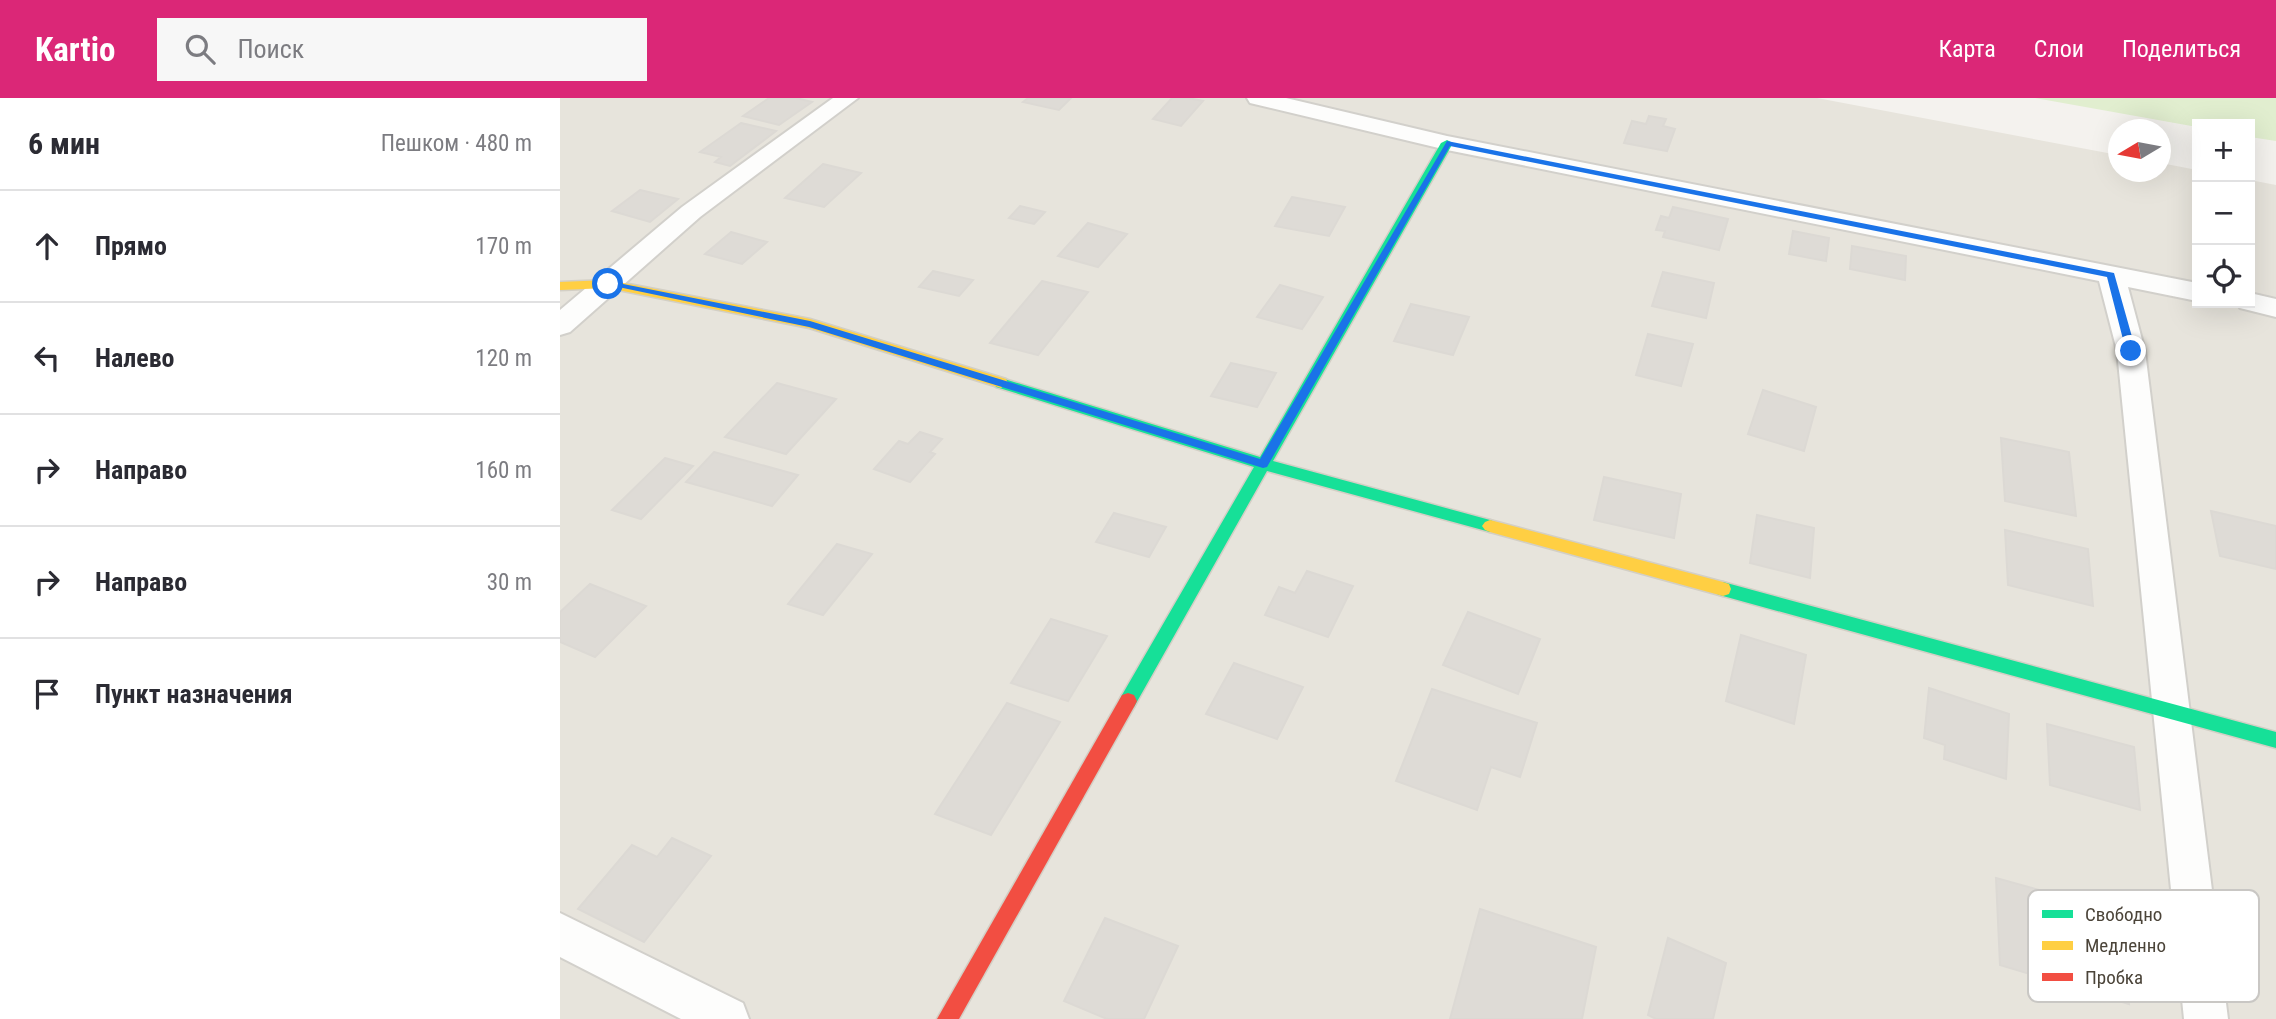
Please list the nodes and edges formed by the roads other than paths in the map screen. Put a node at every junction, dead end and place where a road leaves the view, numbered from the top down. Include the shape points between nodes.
1 (847, 98) edge
2 (1258, 98) edge
3 (1447, 143) junction
4 (2111, 275) junction
5 (608, 284) junction
6 (560, 286) edge
7 (2192, 291) edge
8 (2255, 303) edge
9 (2276, 308) edge
10 (560, 325) edge
11 (1263, 464) junction
12 (2169, 711) junction
13 (2276, 740) edge
14 (2191, 890) edge
15 (560, 934) edge
16 (727, 1019) edge
17 (947, 1019) edge

1 - 5 street via 691,212
2 - 3 street
3 - 4 street
3 - 11 street
4 - 7 street
4 - 12 street via 2131,351
5 - 6 street
5 - 10 street
5 - 11 street via 810,324
8 - 9 street
11 - 12 street
11 - 17 street
12 - 13 street
12 - 14 street
15 - 16 street

